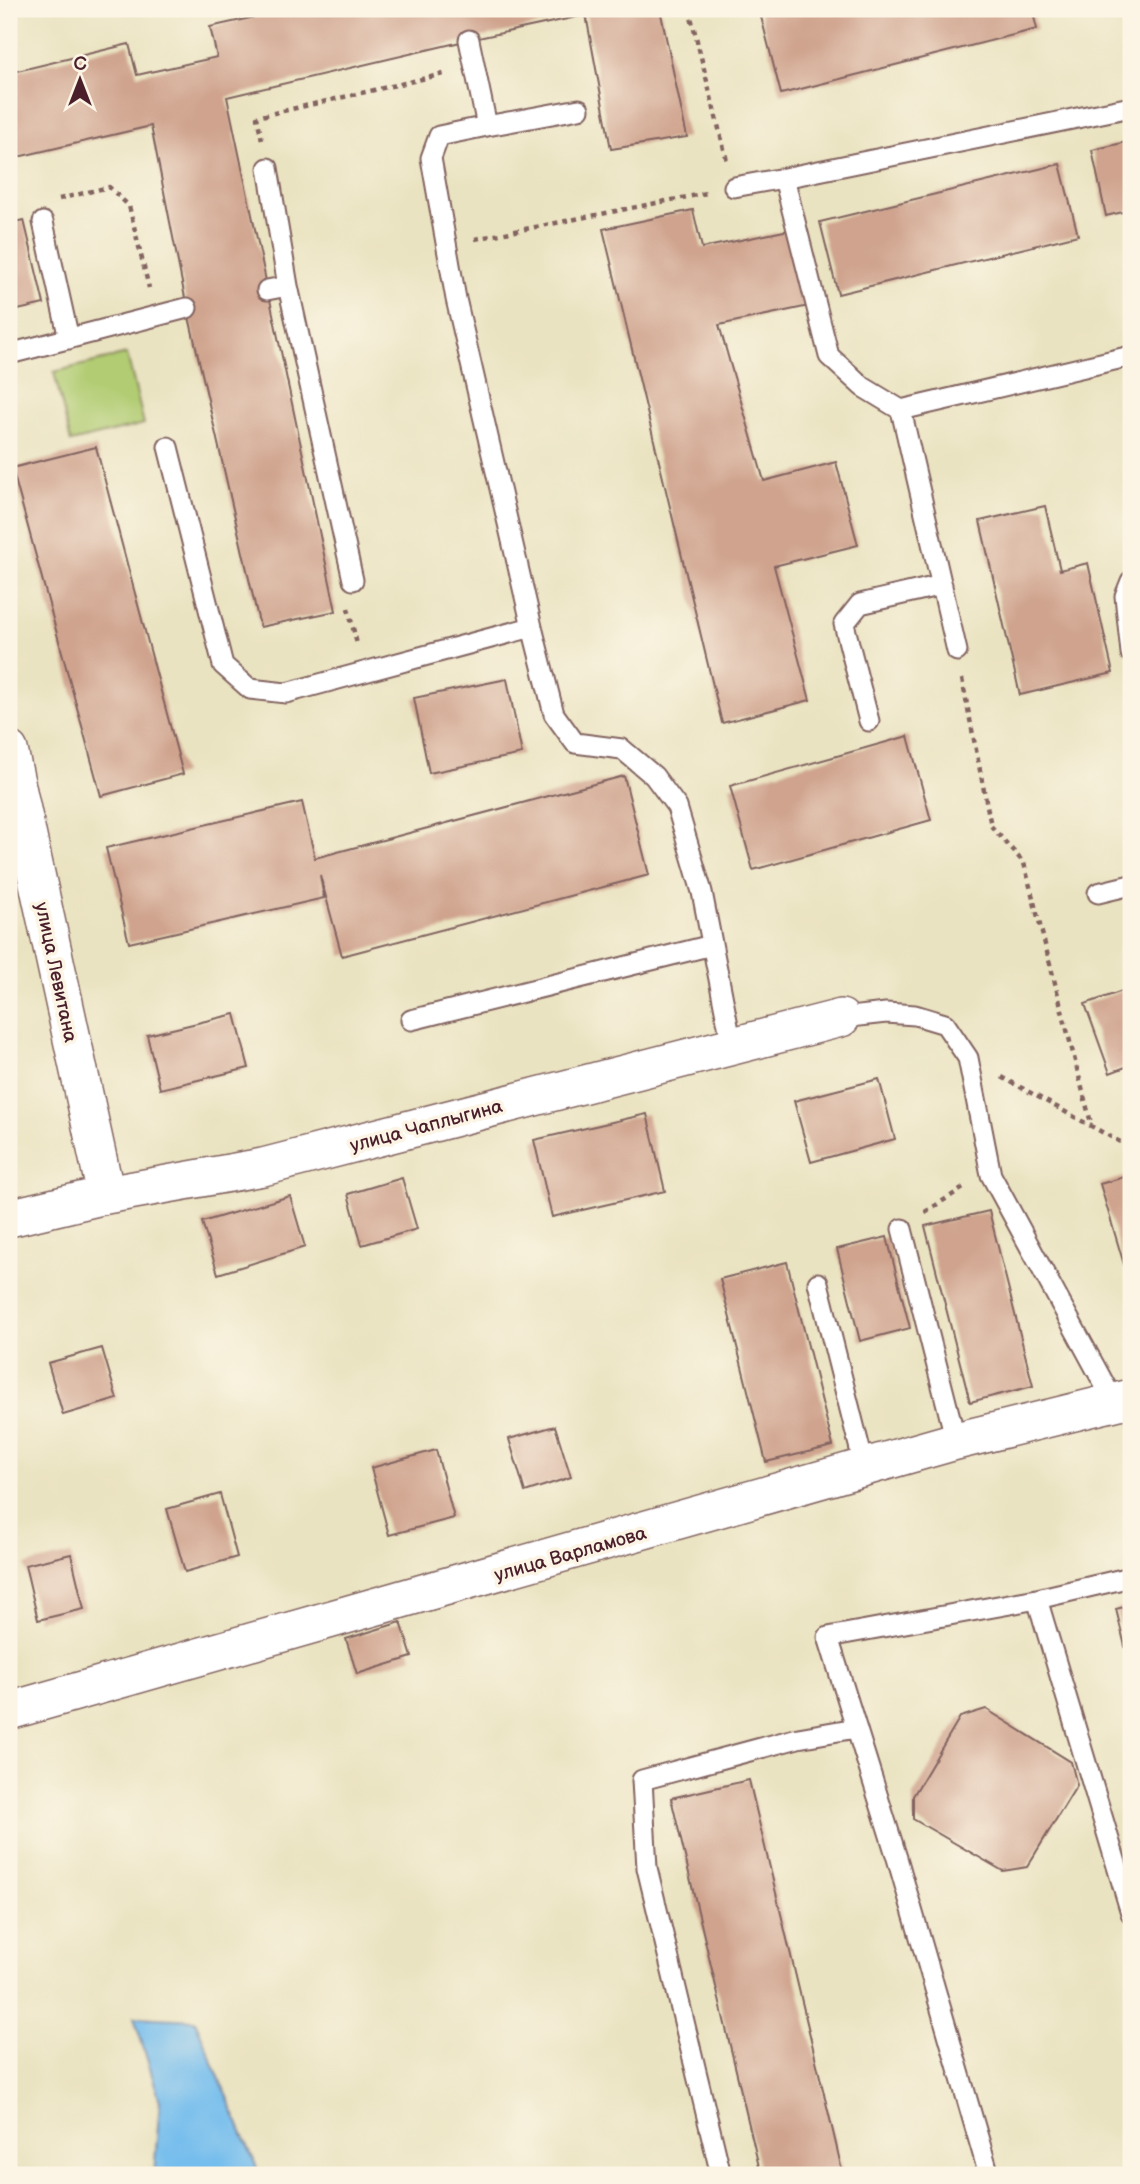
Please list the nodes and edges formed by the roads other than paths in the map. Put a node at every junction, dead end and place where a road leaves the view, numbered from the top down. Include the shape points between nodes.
1 (469, 40) dead end
2 (1131, 107) edge
3 (579, 109) dead end
4 (488, 127) junction
5 (268, 168) dead end
6 (784, 178) junction
7 (733, 187) road end
8 (44, 222) dead end
9 (288, 286) junction
10 (267, 290) dead end
11 (187, 308) dead end
12 (69, 339) junction
13 (9, 354) edge
14 (1131, 356) edge
15 (901, 410) junction
16 (168, 447) dead end
17 (353, 580) dead end
18 (1131, 581) edge
19 (942, 585) junction
20 (532, 627) junction
21 (957, 651) road end
22 (1131, 653) edge
23 (869, 721) dead end
24 (9, 750) edge
25 (1131, 885) edge
26 (1098, 893) dead end
27 (712, 945) junction
28 (841, 1018) joint
29 (411, 1020) dead end
30 (732, 1046) junction
31 (106, 1195) junction
32 (9, 1218) edge
33 (902, 1229) road end
34 (818, 1283) dead end
35 (1123, 1400) edge
36 (956, 1441) junction
37 (865, 1469) junction
38 (1131, 1577) edge
39 (1037, 1599) junction
40 (9, 1711) edge
41 (856, 1728) junction
42 (1131, 1913) edge
43 (721, 2175) edge
44 (989, 2175) edge

1 - 4 lane
2 - 6 lane
3 - 4 lane
4 - 20 lane via 439,135 431,158 456,299
5 - 9 lane
6 - 7 lane
6 - 15 lane via 829,356 863,387
8 - 12 lane
9 - 10 lane
9 - 17 lane
11 - 12 lane
12 - 13 lane
14 - 15 lane
15 - 19 lane
16 - 20 lane via 223,665 250,689 286,693
18 - 22 lane via 1125,596
19 - 21 lane
19 - 23 lane via 860,604 844,624
20 - 27 lane via 554,713 575,743 622,749 654,776 677,807
24 - 31 street, улица Левитана
25 - 26 lane
27 - 29 lane
27 - 30 lane
28 - 30 street, улица Чаплыгина
28 - 35 lane via 915,1014 945,1024 968,1058 991,1175
30 - 31 street, улица Чаплыгина via 262,1167
31 - 32 street, улица Чаплыгина
33 - 36 lane
34 - 37 lane
35 - 36 street, улица Варламова
36 - 37 street, улица Варламова
37 - 40 street, улица Варламова
38 - 39 lane
39 - 41 lane via 828,1637
39 - 42 lane
41 - 43 lane via 797,1738 642,1780 647,1868
41 - 44 lane

